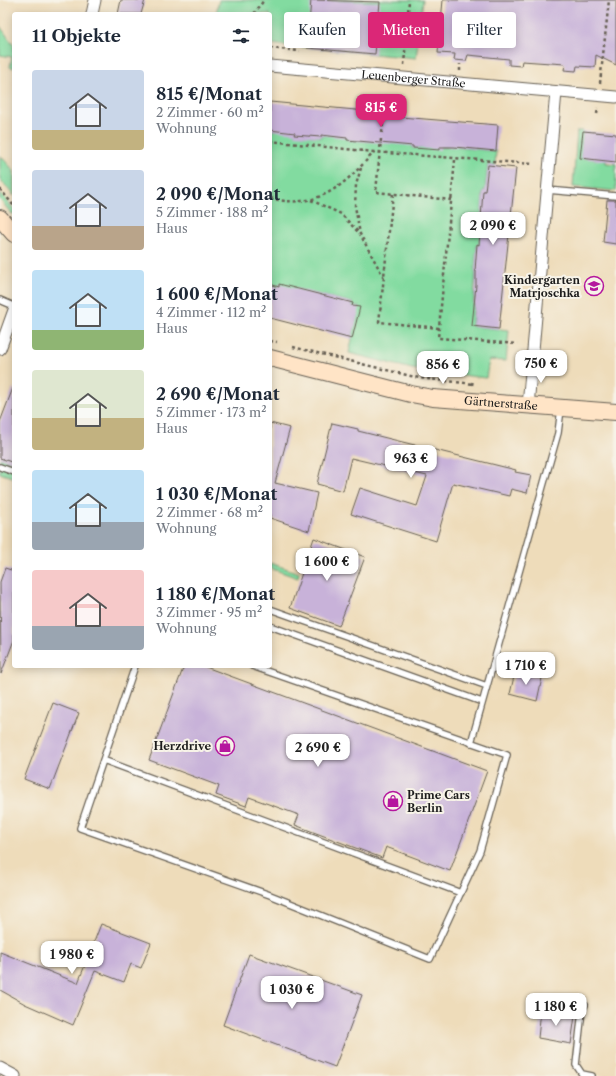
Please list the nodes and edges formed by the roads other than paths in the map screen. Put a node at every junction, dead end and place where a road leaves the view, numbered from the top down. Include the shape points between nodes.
1 (95, 0) edge
2 (92, 12) edge
3 (272, 66) edge
4 (556, 92) junction
5 (616, 97) edge
6 (547, 190) junction
7 (616, 196) edge
8 (0, 218) edge
9 (12, 232) edge
10 (0, 300) edge
11 (12, 305) edge
12 (12, 316) edge
13 (0, 349) edge
14 (272, 359) edge
15 (528, 406) junction
16 (561, 409) junction
17 (616, 412) edge
18 (0, 467) edge
19 (12, 471) edge
20 (272, 610) edge
21 (272, 627) edge
22 (134, 668) edge
23 (258, 668) edge
24 (487, 686) junction
25 (482, 702) junction
26 (471, 743) junction
27 (103, 760) junction
28 (461, 893) junction
29 (585, 1005) dead end
30 (0, 1068) edge
31 (15, 1076) edge
32 (592, 1076) edge

1 - 2 street
3 - 4 street, Leuenberger Straße
4 - 5 street, Leuenberger Straße
4 - 6 street
6 - 7 lane
6 - 15 street
8 - 9 street
10 - 11 lane
12 - 13 street
14 - 15 street, Gärtnerstraße via 411,394
15 - 16 street, Gärtnerstraße
16 - 17 street, Gärtnerstraße
16 - 24 lane via 558,433
18 - 19 lane
20 - 24 lane
21 - 25 lane
22 - 27 lane
23 - 26 lane
24 - 25 lane
25 - 26 lane
26 - 28 lane via 507,755 480,851
27 - 28 lane
27 - 28 lane via 80,828 270,895 430,959
29 - 32 lane via 576,1066 582,1074
30 - 31 street

